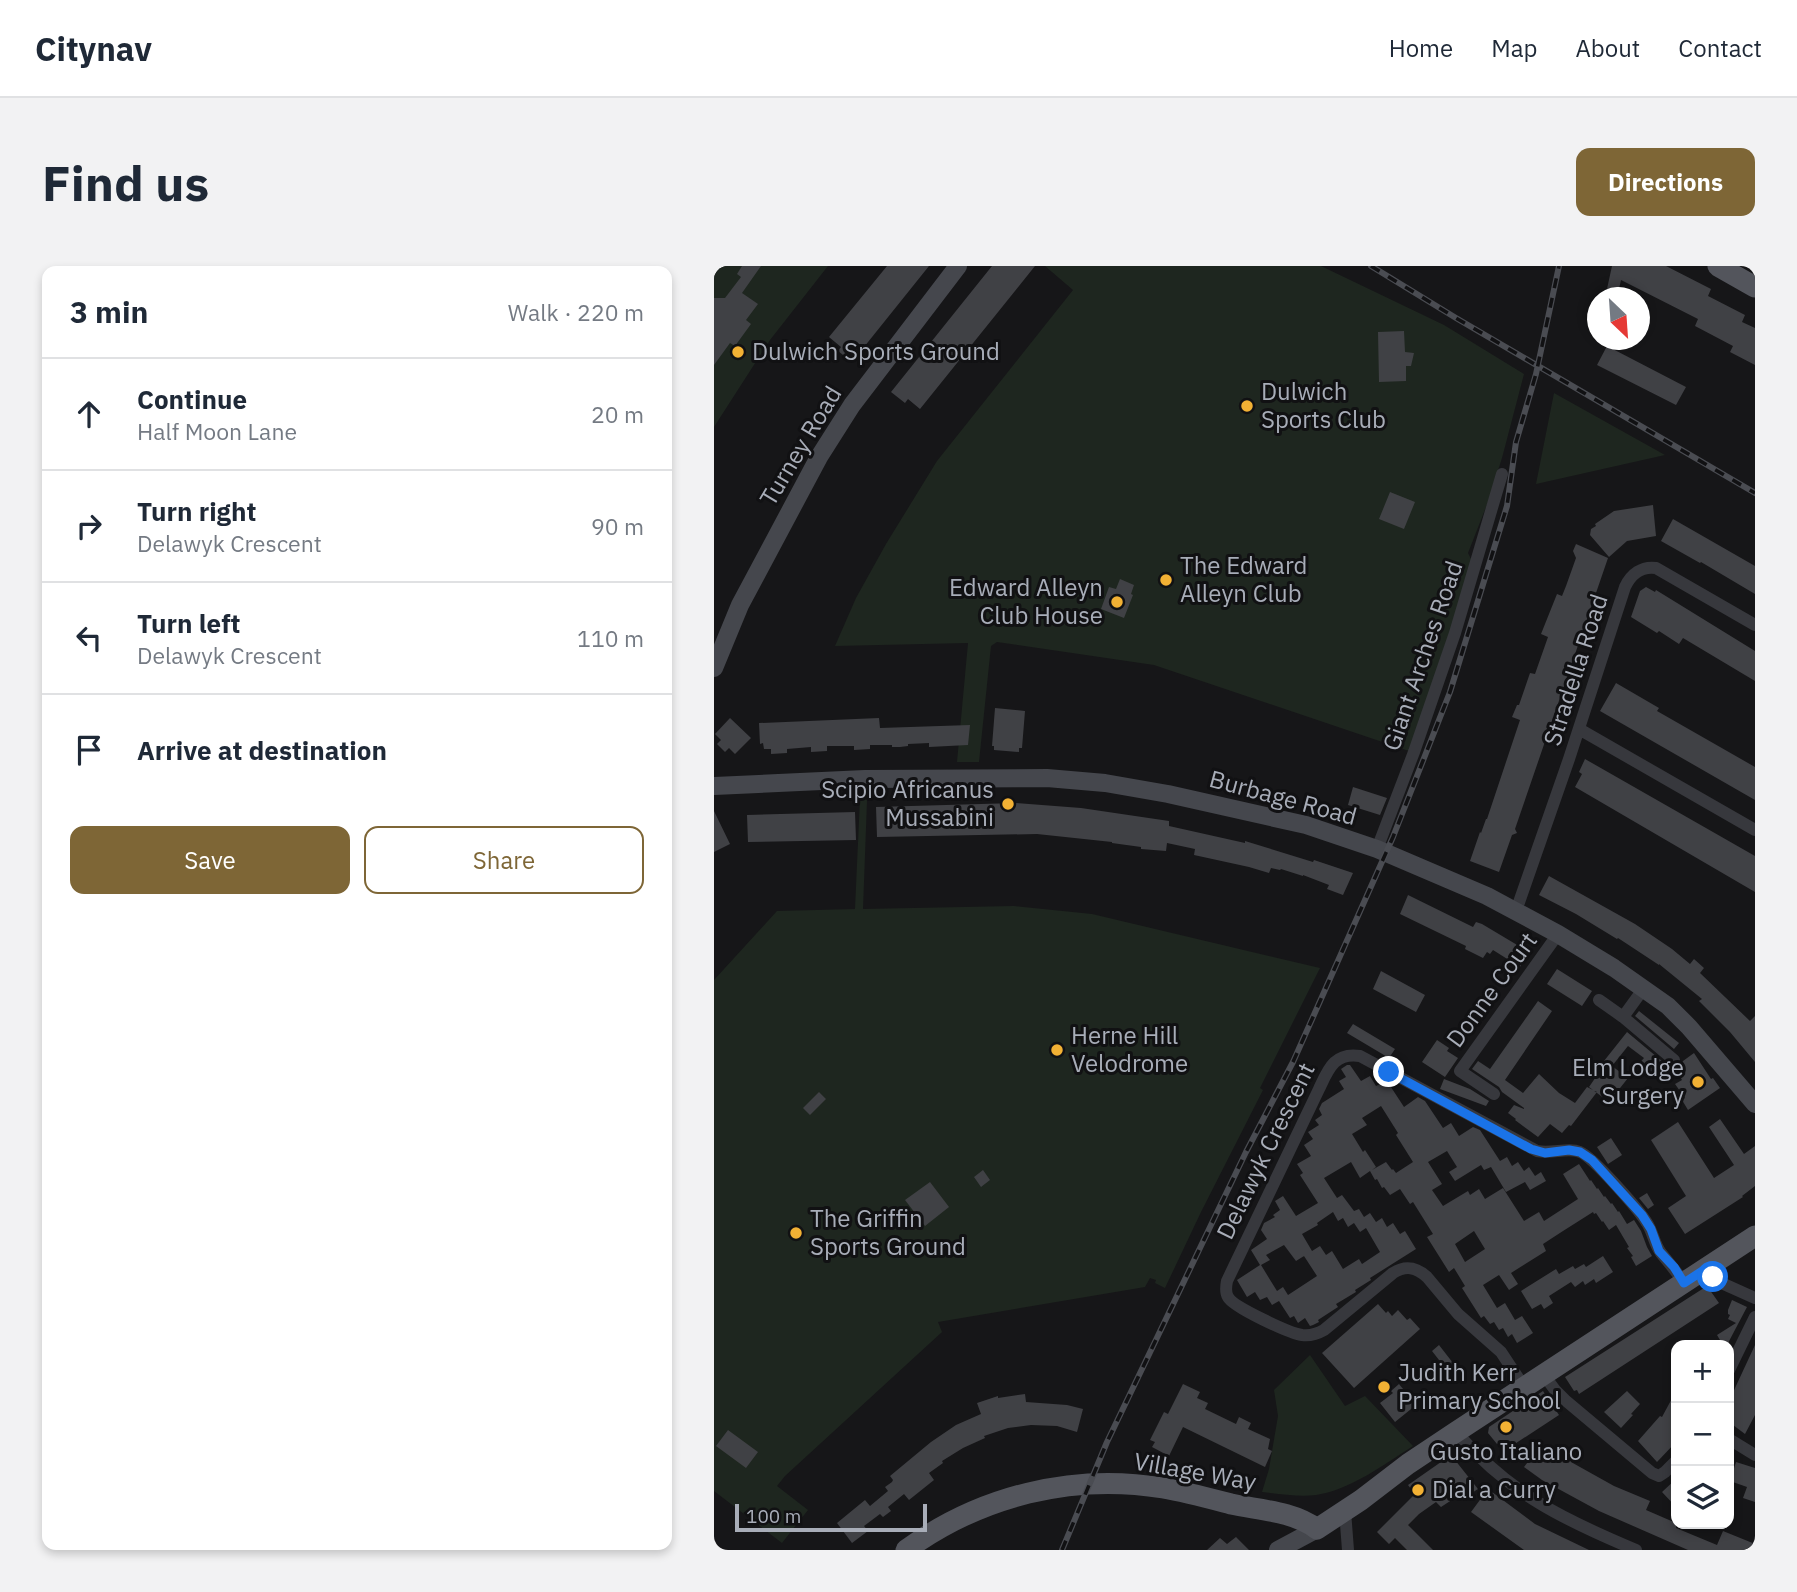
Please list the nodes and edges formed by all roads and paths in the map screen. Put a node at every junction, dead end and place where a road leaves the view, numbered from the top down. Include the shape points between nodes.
1 (958, 266) edge
2 (1718, 266) edge
3 (1755, 287) edge
4 (1502, 474) dead end
5 (1755, 625) edge
6 (714, 668) edge
7 (1579, 729) junction
8 (715, 785) edge
9 (1755, 830) edge
10 (1377, 849) junction
11 (1516, 911) junction
12 (1558, 934) junction
13 (1644, 988) junction
14 (1599, 1000) dead end
15 (1623, 1017) junction
16 (1674, 1060) dead end
17 (1494, 1094) dead end
18 (1755, 1104) edge
19 (1755, 1236) edge
20 (1707, 1268) junction
21 (1679, 1275) junction
22 (1755, 1298) edge
23 (1755, 1317) edge
24 (1734, 1360) edge
25 (1544, 1375) junction
26 (1524, 1387) junction
27 (1456, 1432) junction
28 (1734, 1442) edge
29 (1755, 1455) edge
30 (1671, 1466) edge
31 (1345, 1511) junction
32 (1317, 1529) junction
33 (906, 1550) edge
34 (1278, 1550) edge
35 (1348, 1550) edge
36 (1636, 1550) edge

1 - 6 street, Turney Road via 852,405 819,457 740,605
2 - 3 main road
4 - 10 street, Giant Arches Road via 1444,667
5 - 7 street, Stradella Road via 1656,568 1639,571 1625,587
7 - 9 street
7 - 11 street, Stradella Road
8 - 10 street, Burbage Road via 973,778 1105,783 1307,825
10 - 11 street, Burbage Road
11 - 12 street, Burbage Road
12 - 13 street, Burbage Road
12 - 17 street, Donne Court via 1460,1071
13 - 15 street
13 - 18 street, Burbage Road via 1689,1027
14 - 15 street
15 - 16 street
19 - 20 main road
20 - 21 main road
20 - 22 street via 1717,1281
21 - 25 main road
21 - 26 street, Delawyk Crescent via 1659,1251 1642,1215 1580,1152 1537,1151 1370,1061 1354,1055 1336,1060 1227,1281 1228,1298 1292,1332 1313,1335 1393,1273 1413,1268 1501,1352
23 - 24 street
25 - 26 main road
25 - 30 street via 1565,1400 1652,1473 1659,1476
26 - 27 main road
27 - 31 main road
27 - 36 street via 1502,1478 1545,1507
28 - 29 street
31 - 32 main road
31 - 35 street
32 - 33 main road, Village Way via 1274,1512 1185,1493 1104,1484 1034,1491 1000,1500
32 - 34 street

